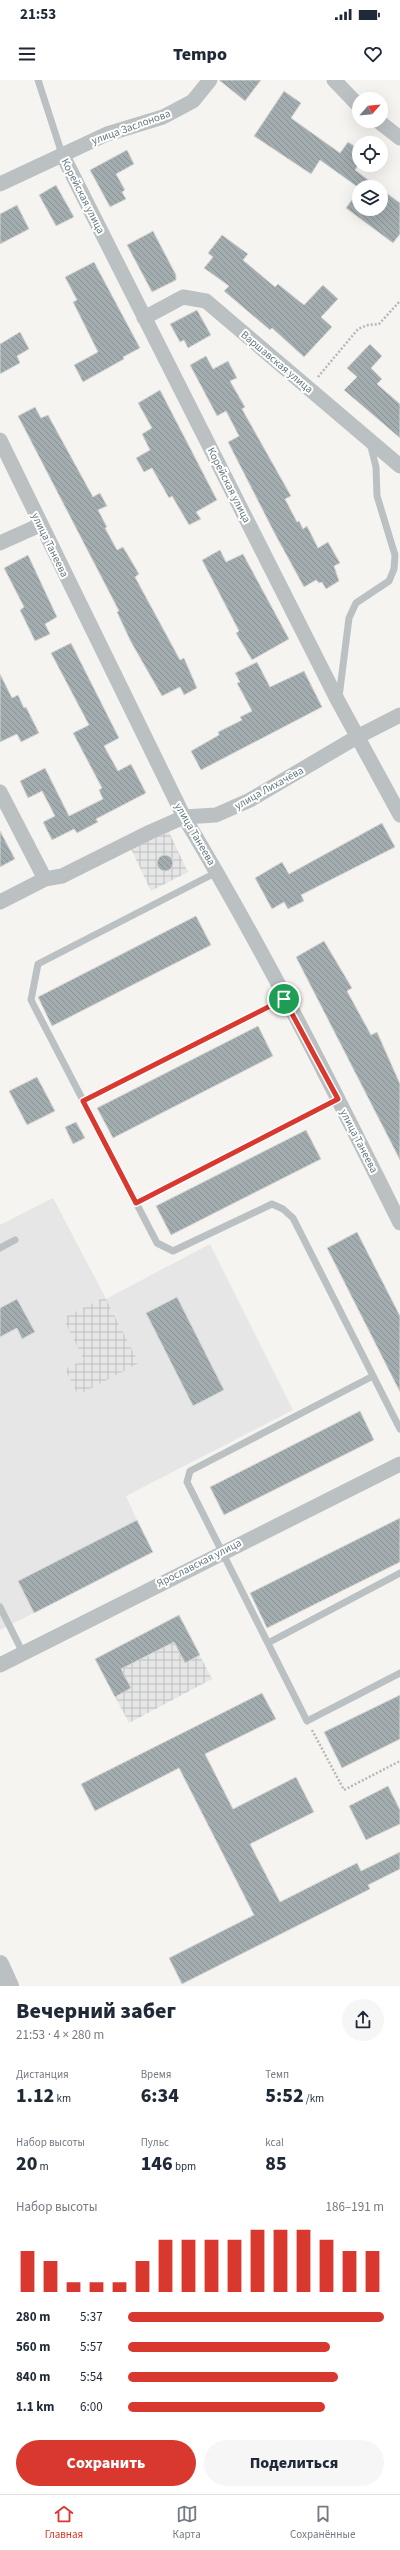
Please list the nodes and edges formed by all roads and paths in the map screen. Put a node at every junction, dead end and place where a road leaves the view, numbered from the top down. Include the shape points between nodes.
1 (38, 80) edge
2 (210, 80) edge
3 (334, 80) edge
4 (352, 99) edge
5 (387, 128) edge
6 (400, 138) edge
7 (62, 154) junction
8 (0, 184) edge
9 (400, 301) edge
10 (144, 318) junction
11 (308, 388) junction
12 (368, 439) junction
13 (0, 440) edge
14 (400, 466) edge
15 (40, 525) junction
16 (0, 543) edge
17 (338, 701) junction
18 (400, 715) edge
19 (357, 737) junction
20 (0, 792) edge
21 (400, 815) edge
22 (184, 817) junction
23 (217, 872) junction
24 (45, 879) junction
25 (0, 902) edge
26 (284, 999) junction
27 (338, 1099) junction
28 (83, 1101) junction
29 (136, 1203) junction
30 (400, 1223) edge
31 (15, 1240) dead end
32 (0, 1248) edge
33 (373, 1376) junction
34 (400, 1428) edge
35 (400, 1464) edge
36 (221, 1552) junction
37 (400, 1573) edge
38 (0, 1607) edge
39 (268, 1643) junction
40 (23, 1653) junction
41 (0, 1665) edge
42 (400, 1673) edge
43 (307, 1721) junction
44 (400, 1761) edge
45 (0, 1965) edge
46 (10, 1986) edge

1 - 7 lane
2 - 7 street, улица Заслонова via 193,101 163,117 107,134
3 - 4 street
5 - 6 street
7 - 8 street, улица Заслонова
7 - 10 street, Корейская улица
9 - 11 path via 380,324 358,329
10 - 11 street, Варшавская улица via 183,297 206,301
10 - 17 street, Корейская улица
11 - 12 street, Варшавская улица
12 - 14 street, Варшавская улица
12 - 17 lane via 376,467 377,496 395,555 394,569 389,581 356,603 349,618
13 - 15 street, улица Танеева
15 - 16 street
15 - 22 street, улица Танеева
17 - 19 street, Корейская улица
18 - 19 street, улица Лихачёва
19 - 21 street, Корейская улица
19 - 22 street, улица Лихачёва via 250,800 216,815
20 - 24 street
22 - 23 street, улица Танеева
22 - 24 street, улица Лихачёва via 62,876
23 - 26 street, улица Танеева
23 - 28 lane via 38,964 31,1000
24 - 25 street, улица Лихачёва
26 - 27 street, улица Танеева
26 - 28 lane
27 - 29 lane
27 - 30 street, улица Танеева
28 - 29 lane
29 - 33 lane via 157,1242 173,1251 272,1204 283,1208 293,1218
31 - 32 lane
33 - 34 lane
33 - 36 lane via 190,1471 186,1482
35 - 36 street, Ярославская улица
36 - 39 lane
36 - 40 street, Ярославская улица
37 - 39 lane
38 - 40 lane
39 - 43 lane
40 - 41 street, Ярославская улица
42 - 43 lane
43 - 44 path via 344,1790
45 - 46 street

